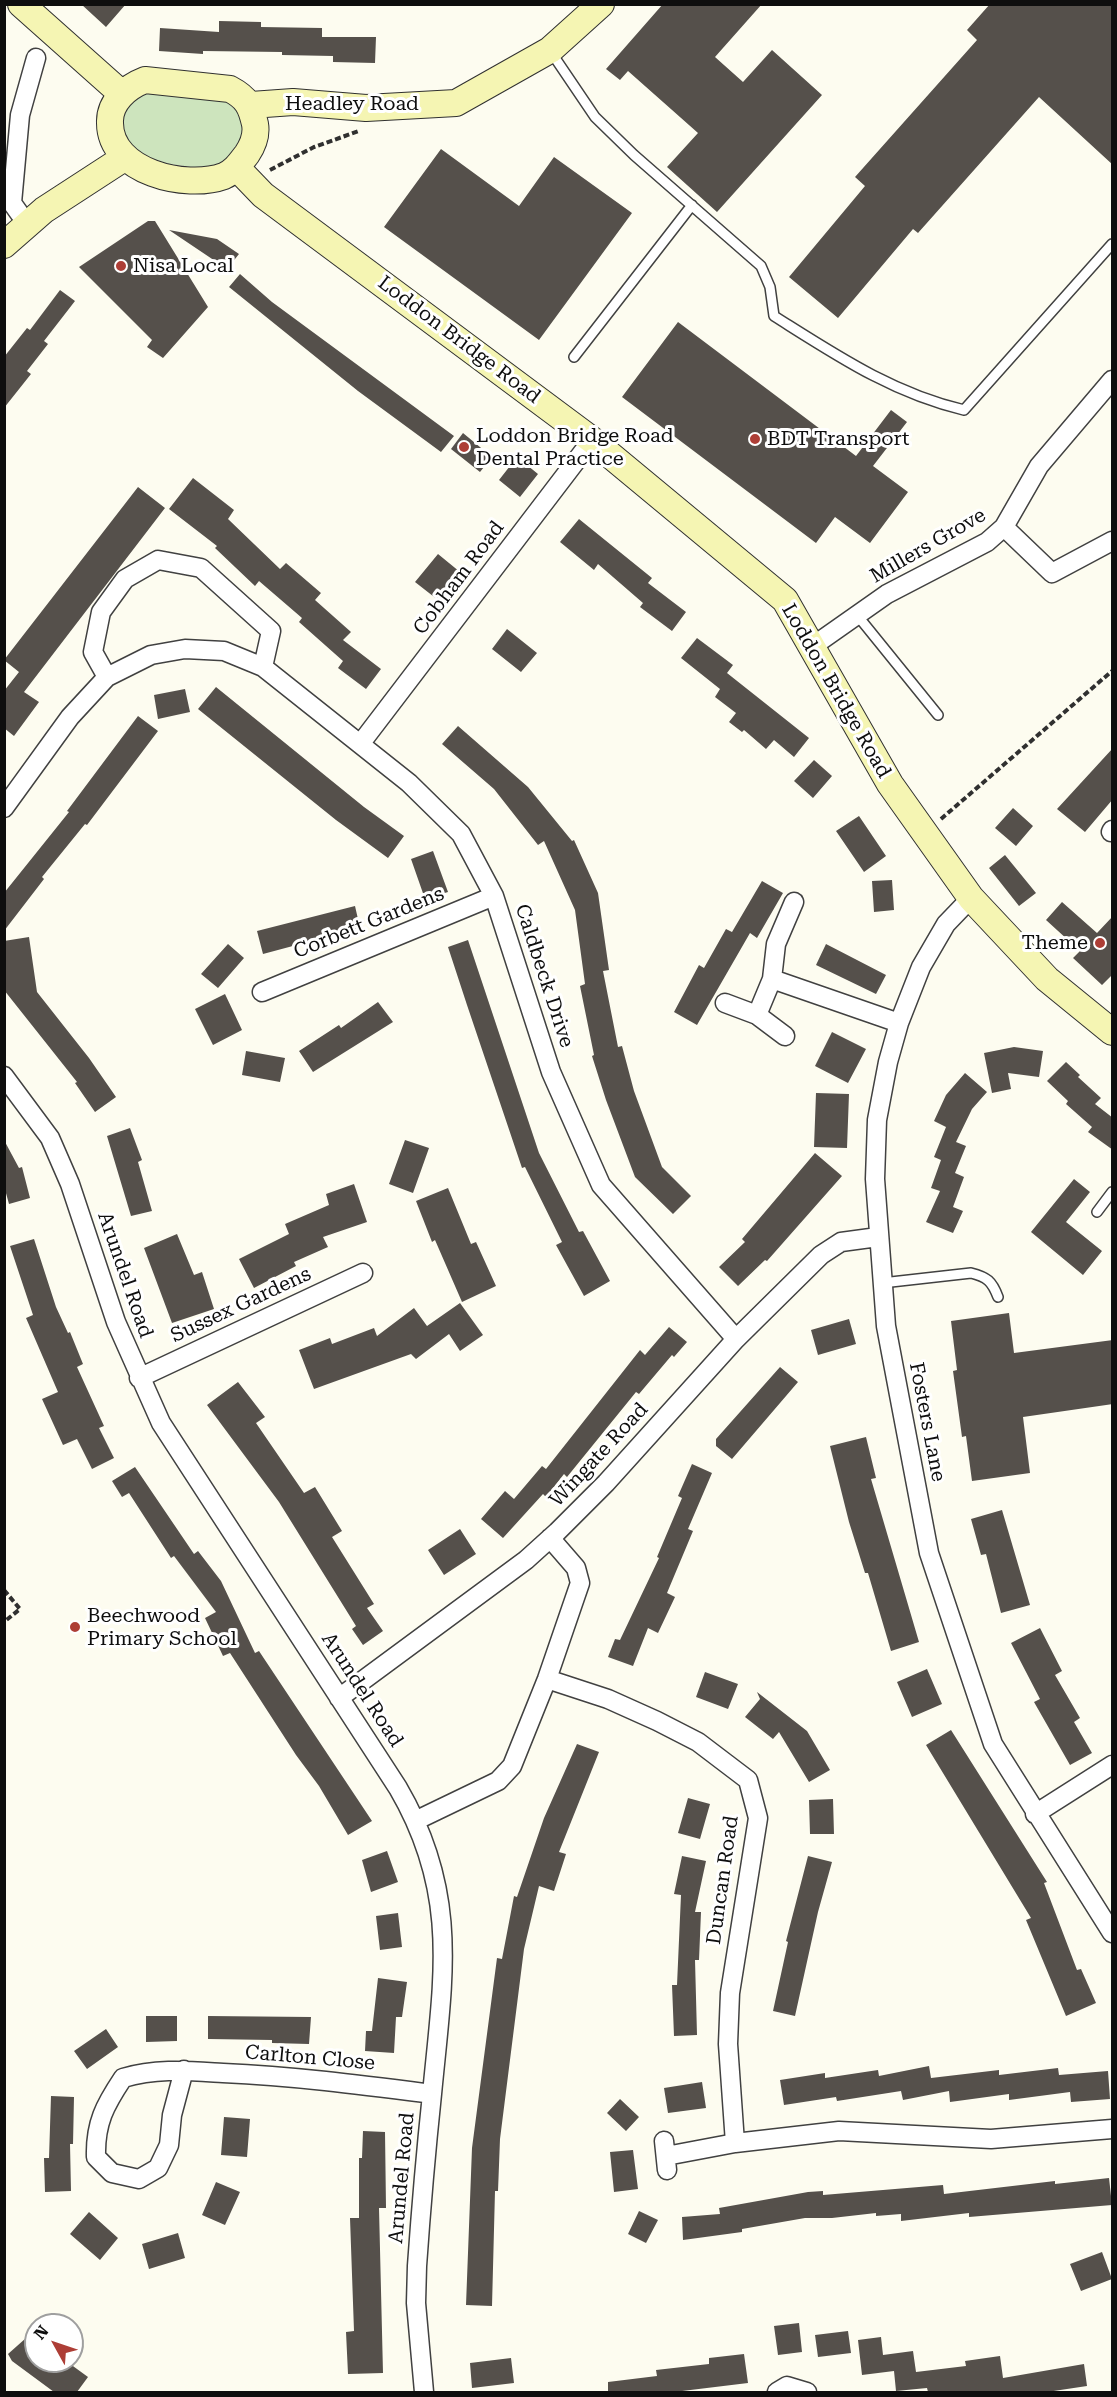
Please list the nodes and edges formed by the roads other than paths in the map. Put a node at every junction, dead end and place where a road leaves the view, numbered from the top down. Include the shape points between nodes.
1 (21, 4) edge
2 (601, 4) edge
3 (550, 50) junction
4 (36, 58) dead end
5 (122, 94) junction
6 (251, 105) junction
7 (124, 159) junction
8 (243, 175) junction
9 (692, 205) junction
10 (27, 224) junction
11 (1113, 244) edge
12 (4, 245) edge
13 (574, 357) dead end
14 (1113, 380) edge
15 (592, 440) junction
16 (1004, 527) junction
17 (1113, 541) edge
18 (858, 615) junction
19 (813, 646) junction
20 (263, 667) junction
21 (107, 677) junction
22 (938, 715) dead end
23 (361, 742) junction
24 (4, 808) edge
25 (494, 896) junction
26 (971, 898) junction
27 (794, 902) dead end
28 (772, 979) junction
29 (262, 992) dead end
30 (725, 1003) dead end
31 (757, 1015) junction
32 (898, 1023) junction
33 (1113, 1032) edge
34 (785, 1036) dead end
35 (4, 1076) edge
36 (12, 1098) edge
37 (1113, 1192) edge
38 (1097, 1212) dead end
39 (878, 1237) junction
40 (363, 1273) dead end
41 (882, 1283) junction
42 (998, 1297) dead end
43 (736, 1339) junction
44 (139, 1378) junction
45 (550, 1538) junction
46 (547, 1679) junction
47 (339, 1698) junction
48 (1113, 1765) edge
49 (1035, 1814) junction
50 (417, 1821) junction
51 (1113, 1933) edge
52 (184, 2070) junction
53 (432, 2094) junction
54 (1113, 2129) edge
55 (735, 2143) junction
56 (666, 2156) dead end
57 (424, 2392) edge
58 (777, 2392) edge
59 (807, 2392) edge

1 - 5 street
2 - 3 street, Headley Road
3 - 6 street, Headley Road via 456,103 366,108 293,102
3 - 9 lane via 595,117
4 - 10 street via 20,115 12,203
5 - 6 street via 131,85 145,80 230,89
5 - 7 street via 113,107 110,123
6 - 8 street via 256,131
7 - 8 street via 138,168 174,178
7 - 10 street
8 - 15 street, Loddon Bridge Road via 263,195
9 - 11 lane via 761,266 770,287 774,316 868,375 937,404 964,410
9 - 13 lane
10 - 12 street
14 - 16 street, Millers Grove via 1039,466
15 - 19 street, Loddon Bridge Road via 785,600
15 - 23 street, Cobham Road
16 - 17 street via 1052,573
16 - 18 street, Millers Grove via 987,542 887,594
18 - 19 street, Millers Grove
18 - 22 lane
19 - 26 street, Loddon Bridge Road via 890,784
20 - 21 street, Caldbeck Drive via 224,651 185,650 151,655
20 - 21 street via 271,631 201,568 158,560 125,579 101,612 93,652
20 - 23 street, Caldbeck Drive
21 - 24 street, Caldbeck Drive via 70,717
23 - 25 street, Caldbeck Drive via 461,834
25 - 29 street, Corbett Gardens
25 - 43 street, Caldbeck Drive via 551,1072 601,1185
26 - 32 street, Fosters Lane via 936,940
26 - 33 street, Loddon Bridge Road via 1047,979
27 - 28 street via 776,944
28 - 31 street
28 - 32 street
30 - 31 street
31 - 34 street
32 - 39 street, Fosters Lane via 877,1120
35 - 36 street, Arundel Road
36 - 44 street, Arundel Road via 50,1138
37 - 38 lane
39 - 41 street, Fosters Lane
39 - 43 street, Wingate Road via 841,1242 821,1255
40 - 44 street, Sussex Gardens
41 - 42 lane via 972,1274 993,1282
41 - 49 street, Fosters Lane via 886,1326 929,1553 993,1744
43 - 45 street, Wingate Road via 606,1483
44 - 47 street, Arundel Road via 161,1423
45 - 46 street via 576,1568 580,1583
45 - 47 street, Wingate Road via 526,1560
46 - 50 street via 512,1766 498,1781
46 - 55 street, Duncan Road via 657,1720 698,1742 748,1780 758,1818 730,1993 728,2044
47 - 50 street, Arundel Road
48 - 49 street
49 - 51 street, Fosters Lane
50 - 53 street, Arundel Road via 429,1851 441,1904 445,1958
52 - 52 street, Carlton Close via 146,2071 123,2078 96,2133 96,2157 112,2173 139,2179 158,2168 169,2145
52 - 53 street, Carlton Close via 288,2075
53 - 57 street, Arundel Road via 416,2303
54 - 55 street via 991,2139 839,2132
55 - 56 street
58 - 59 street via 787,2386

